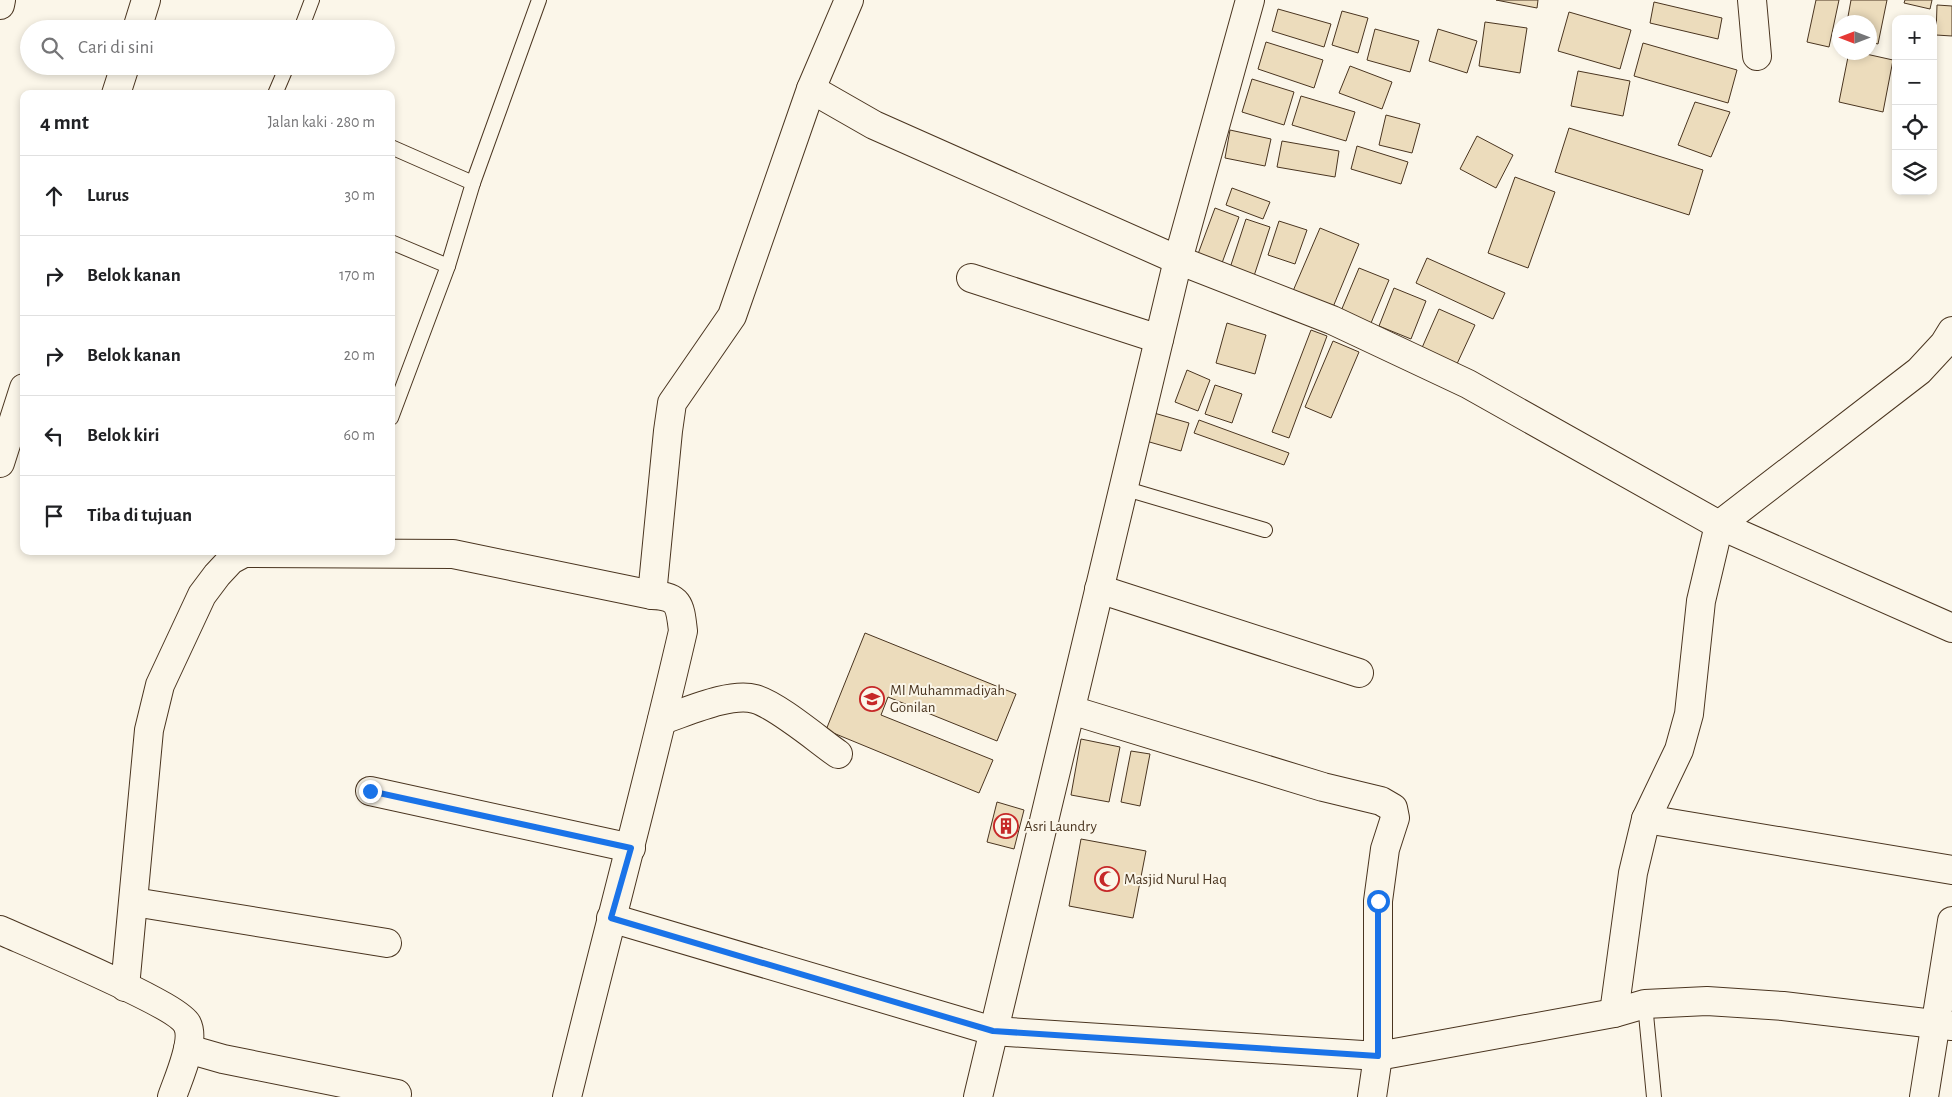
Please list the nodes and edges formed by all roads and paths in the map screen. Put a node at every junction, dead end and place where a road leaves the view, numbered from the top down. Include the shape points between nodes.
1 (2, 0) edge
2 (146, 0) edge
3 (312, 0) edge
4 (539, 0) edge
5 (849, 0) edge
6 (1250, 0) edge
7 (1752, 0) edge
8 (0, 5) edge
9 (140, 20) edge
10 (304, 20) edge
11 (1757, 56) dead end
12 (122, 75) edge
13 (283, 75) edge
14 (811, 89) junction
15 (117, 90) edge
16 (277, 90) edge
17 (395, 149) edge
18 (473, 183) junction
19 (395, 244) edge
20 (1178, 260) junction
21 (448, 266) junction
22 (971, 278) dead end
23 (1952, 331) edge
24 (1160, 339) junction
25 (20, 400) edge
26 (395, 407) edge
27 (0, 463) edge
28 (1124, 488) junction
29 (1719, 525) junction
30 (1265, 530) dead end
31 (395, 554) edge
32 (242, 555) edge
33 (1099, 589) junction
34 (652, 595) junction
35 (1952, 628) edge
36 (1359, 673) dead end
37 (1071, 710) junction
38 (662, 720) junction
39 (838, 754) dead end
40 (370, 791) dead end
41 (1646, 820) junction
42 (631, 848) junction
43 (1952, 870) edge
44 (134, 902) junction
45 (611, 918) junction
46 (1952, 921) edge
47 (0, 930) edge
48 (386, 943) dead end
49 (125, 986) junction
50 (1645, 1004) junction
51 (1614, 1012) junction
52 (1944, 1025) edge
53 (993, 1031) junction
54 (188, 1050) junction
55 (1378, 1056) junction
56 (398, 1094) dead end
57 (172, 1097) edge
58 (567, 1097) edge
59 (978, 1097) edge
60 (1372, 1097) edge
61 (1654, 1097) edge
62 (1924, 1097) edge

1 - 8 street
2 - 9 street
3 - 10 lane
4 - 18 lane
5 - 14 street
6 - 20 street
7 - 11 street
12 - 15 street
13 - 16 lane
14 - 20 street via 874,125
14 - 34 street via 732,316 672,403
17 - 18 lane
18 - 21 lane
19 - 21 lane
20 - 24 street
20 - 29 street via 1332,320 1468,384
21 - 26 lane
22 - 24 street
23 - 29 street via 1919,371
24 - 28 street
25 - 27 street
28 - 30 lane
28 - 33 street
29 - 35 street
29 - 41 street via 1701,601 1689,714 1680,750
31 - 34 street via 453,554
32 - 44 street via 231,560 216,575 202,595 160,685 149,730
33 - 36 street
33 - 37 street
34 - 38 street via 674,599 680,610 683,630
37 - 53 street
37 - 55 street via 1314,784 1381,801 1393,808 1395,818 1385,849 1378,901
38 - 39 street via 734,699 755,699
38 - 42 street
40 - 42 street
41 - 43 street
41 - 51 street via 1632,873
42 - 45 street
44 - 48 street
44 - 49 street
45 - 53 street
45 - 58 street
46 - 52 street
47 - 49 street
49 - 54 street via 187,1023
50 - 51 street
50 - 52 street via 1707,1001 1783,1006
50 - 61 lane
51 - 55 street
52 - 62 street
53 - 55 street
53 - 59 street
54 - 56 street
54 - 57 street
55 - 60 street

